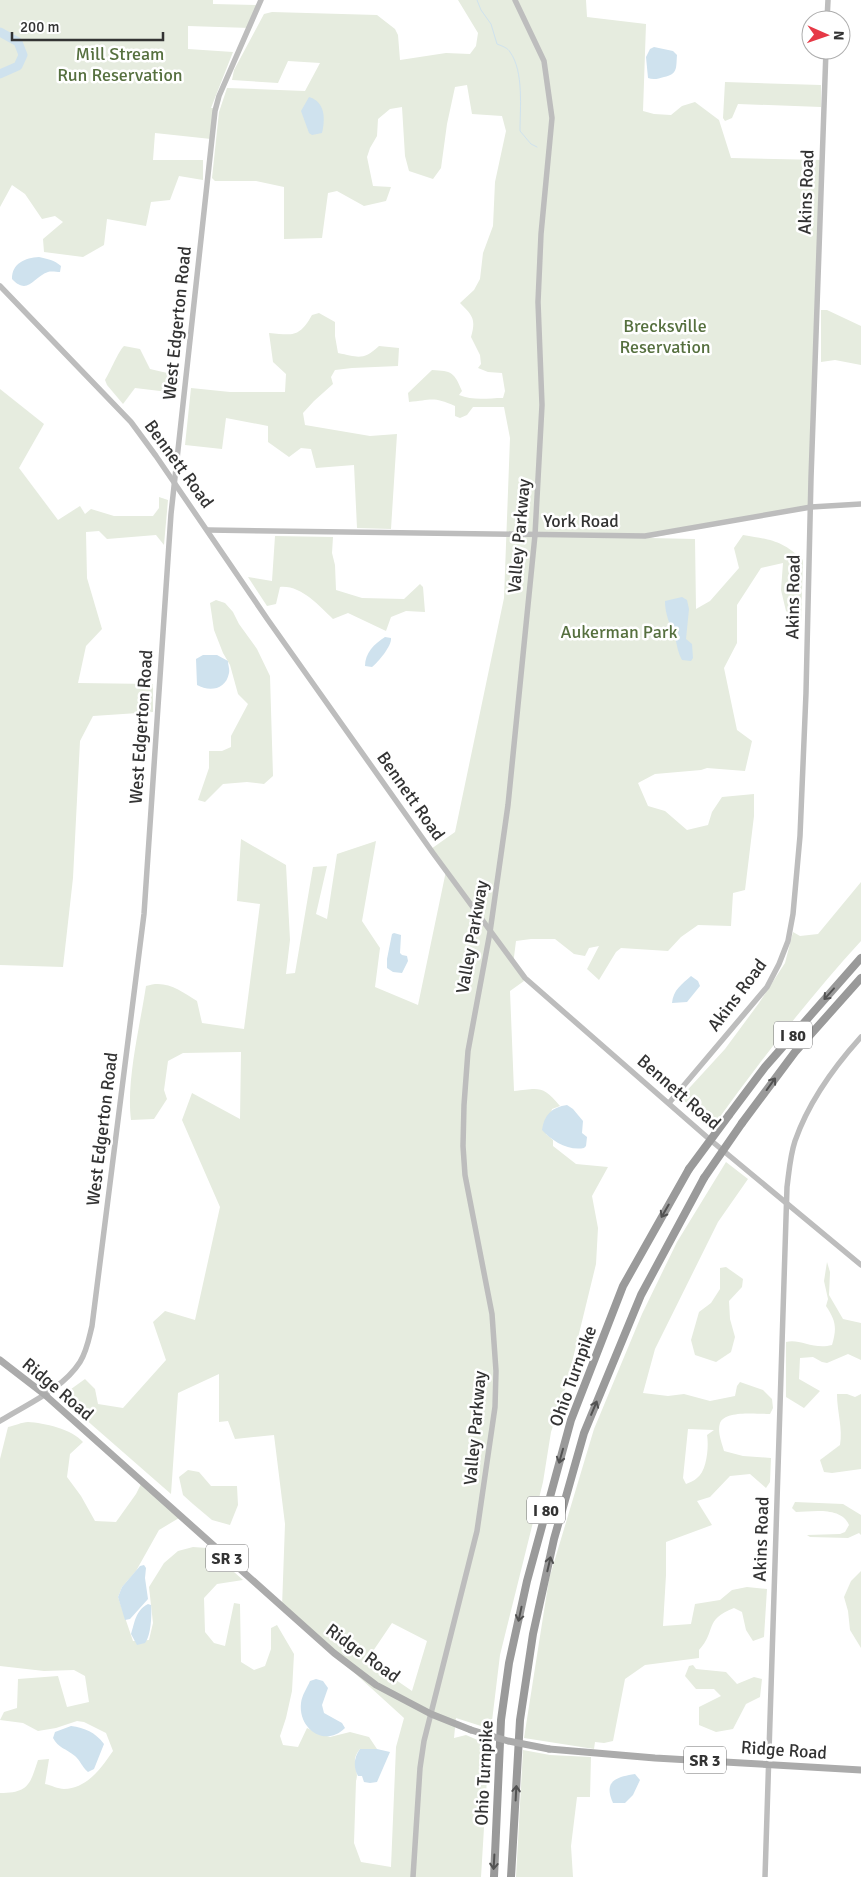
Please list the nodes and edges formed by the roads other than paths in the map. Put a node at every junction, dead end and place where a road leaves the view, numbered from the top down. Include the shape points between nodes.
1 (261, 0) edge
2 (515, 0) edge
3 (826, 60) edge
4 (0, 286) edge
5 (175, 485) junction
6 (861, 504) edge
7 (811, 507) junction
8 (208, 530) junction
9 (535, 535) junction
10 (490, 932) junction
11 (861, 958) edge
12 (861, 978) edge
13 (861, 1037) edge
14 (669, 1103) junction
15 (786, 1202) junction
16 (861, 1265) edge
17 (0, 1360) edge
18 (44, 1394) junction
19 (0, 1421) edge
20 (431, 1714) junction
21 (768, 1764) junction
22 (861, 1770) edge
23 (412, 1877) edge
24 (494, 1877) edge
25 (511, 1877) edge
26 (765, 1877) edge

1 - 5 street, West Edgerton Road via 215,111
2 - 9 street, Valley Parkway via 544,61 552,118 540,234 538,302 542,405
3 - 7 street, Akins Road
4 - 5 street, Bennett Road via 130,422
5 - 8 street, Bennett Road
5 - 18 street, West Edgerton Road via 144,914 92,1326 88,1347 80,1362 65,1380
6 - 7 street, York Road
7 - 9 street, York Road via 645,536
7 - 14 street, Akins Road via 800,836 794,914 788,941 767,987
8 - 9 street, York Road
8 - 10 street, Bennett Road via 268,620
9 - 10 street, Valley Parkway via 508,805
10 - 14 street, Bennett Road via 525,978
10 - 20 street, Valley Parkway via 468,1050 463,1146 465,1175 492,1314 495,1407 477,1531
11 -> 24 highway, Ohio Turnpike / I 80, bridge via 764,1067 689,1169 623,1286 571,1420 527,1581 509,1663 501,1720
25 -> 12 highway, Ohio Turnpike / I 80, bridge via 520,1720 533,1634 554,1539 584,1433 641,1295 704,1178 795,1052
13 - 15 street, Akins Road via 831,1072 805,1117 794,1143
14 - 15 street, Bennett Road
15 - 16 street, Bennett Road
15 - 21 street, Akins Road
17 - 18 main road, Ridge Road / SR 3
18 - 19 street, West Edgerton Road
18 - 20 main road, Ridge Road / SR 3 via 334,1653 376,1685
20 - 21 main road, Ridge Road / SR 3, bridge via 508,1741 549,1749
20 - 23 street, Valley Parkway via 420,1768
21 - 22 main road, Ridge Road / SR 3
21 - 26 street, Akins Road

